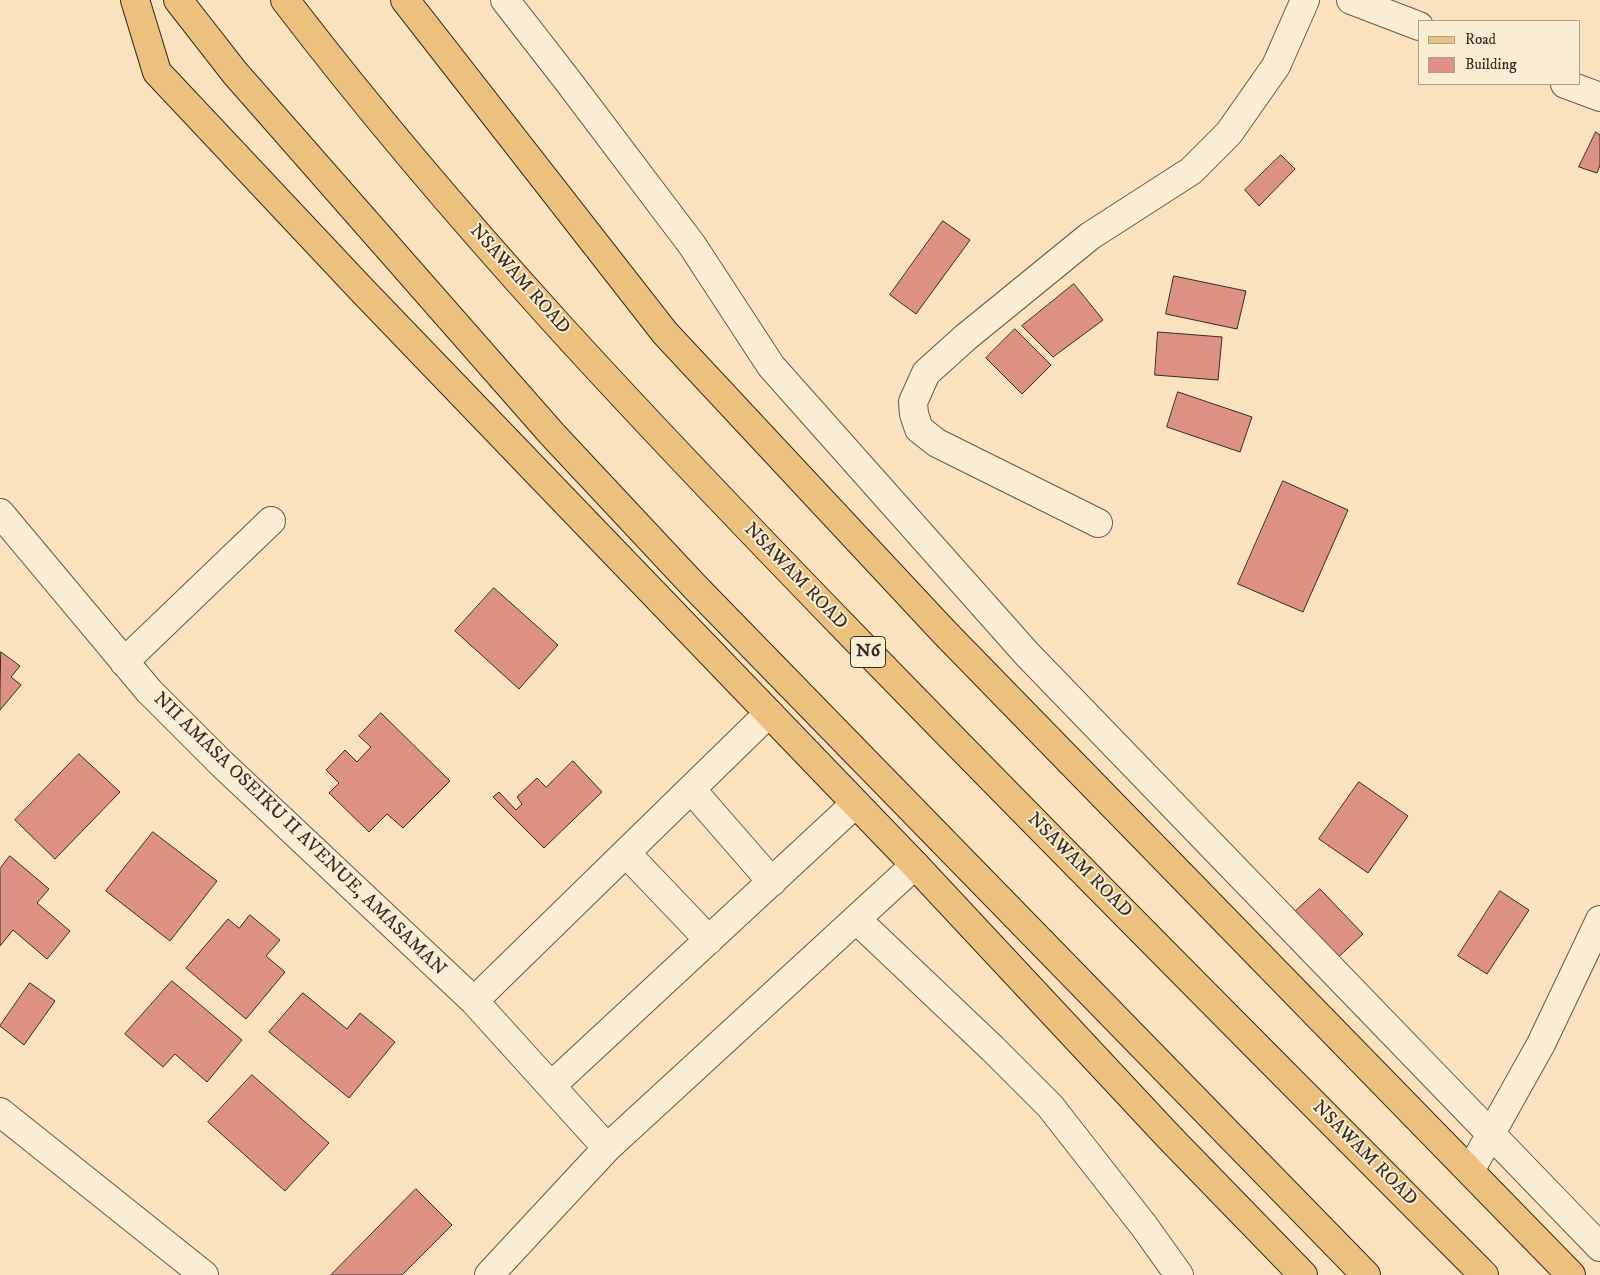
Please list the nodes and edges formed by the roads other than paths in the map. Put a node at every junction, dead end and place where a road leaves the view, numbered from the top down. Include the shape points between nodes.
1 (135, 0) edge
2 (178, 0) edge
3 (285, 0) edge
4 (405, 0) edge
5 (505, 0) edge
6 (1306, 0) edge
7 (1351, 0) edge
8 (1418, 26) edge
9 (1568, 85) edge
10 (1600, 97) edge
11 (0, 513) edge
12 (272, 521) dead end
13 (1098, 523) dead end
14 (124, 662) junction
15 (769, 713) junction
16 (691, 789) junction
17 (855, 804) junction
18 (626, 853) junction
19 (915, 865) junction
20 (772, 882) junction
21 (856, 919) junction
22 (1600, 920) edge
23 (709, 940) junction
24 (474, 1001) junction
25 (551, 1086) junction
26 (0, 1112) edge
27 (1491, 1134) junction
28 (607, 1148) junction
29 (1470, 1171) junction
30 (1600, 1247) edge
31 (204, 1275) edge
32 (489, 1275) edge
33 (1179, 1275) edge
34 (1303, 1275) edge
35 (1366, 1275) edge
36 (1484, 1275) edge
37 (1571, 1275) edge

1 - 15 main road via 157,72
2 - 35 main road via 236,73 552,434 697,590
3 - 36 main road, NSAWAM ROAD / N6 via 344,76 511,273 689,467
4 - 29 main road via 665,333 945,633
5 - 27 street via 692,245 777,374 1027,654
6 - 13 street via 1276,66 1229,133 1191,171 1090,236 966,337 926,373 913,402 920,429 937,443
7 - 8 street
9 - 10 street
11 - 14 street, NII AMASA OSEIKU II AVENUE, AMASAMAN
12 - 14 street
14 - 24 street, NII AMASA OSEIKU II AVENUE, AMASAMAN via 221,763
15 - 16 street
15 - 17 main road
16 - 18 street
16 - 20 street
17 - 19 main road
17 - 20 street
18 - 23 street
18 - 24 street
19 - 21 street
19 - 34 main road
20 - 23 street
21 - 28 street
21 - 33 street via 1050,1106
22 - 27 street via 1541,1044
23 - 25 street
24 - 25 street, NII AMASA OSEIKU II AVENUE, AMASAMAN
25 - 28 street, NII AMASA OSEIKU II AVENUE, AMASAMAN
26 - 31 street
27 - 29 street
27 - 30 street
28 - 32 street
29 - 37 main road

